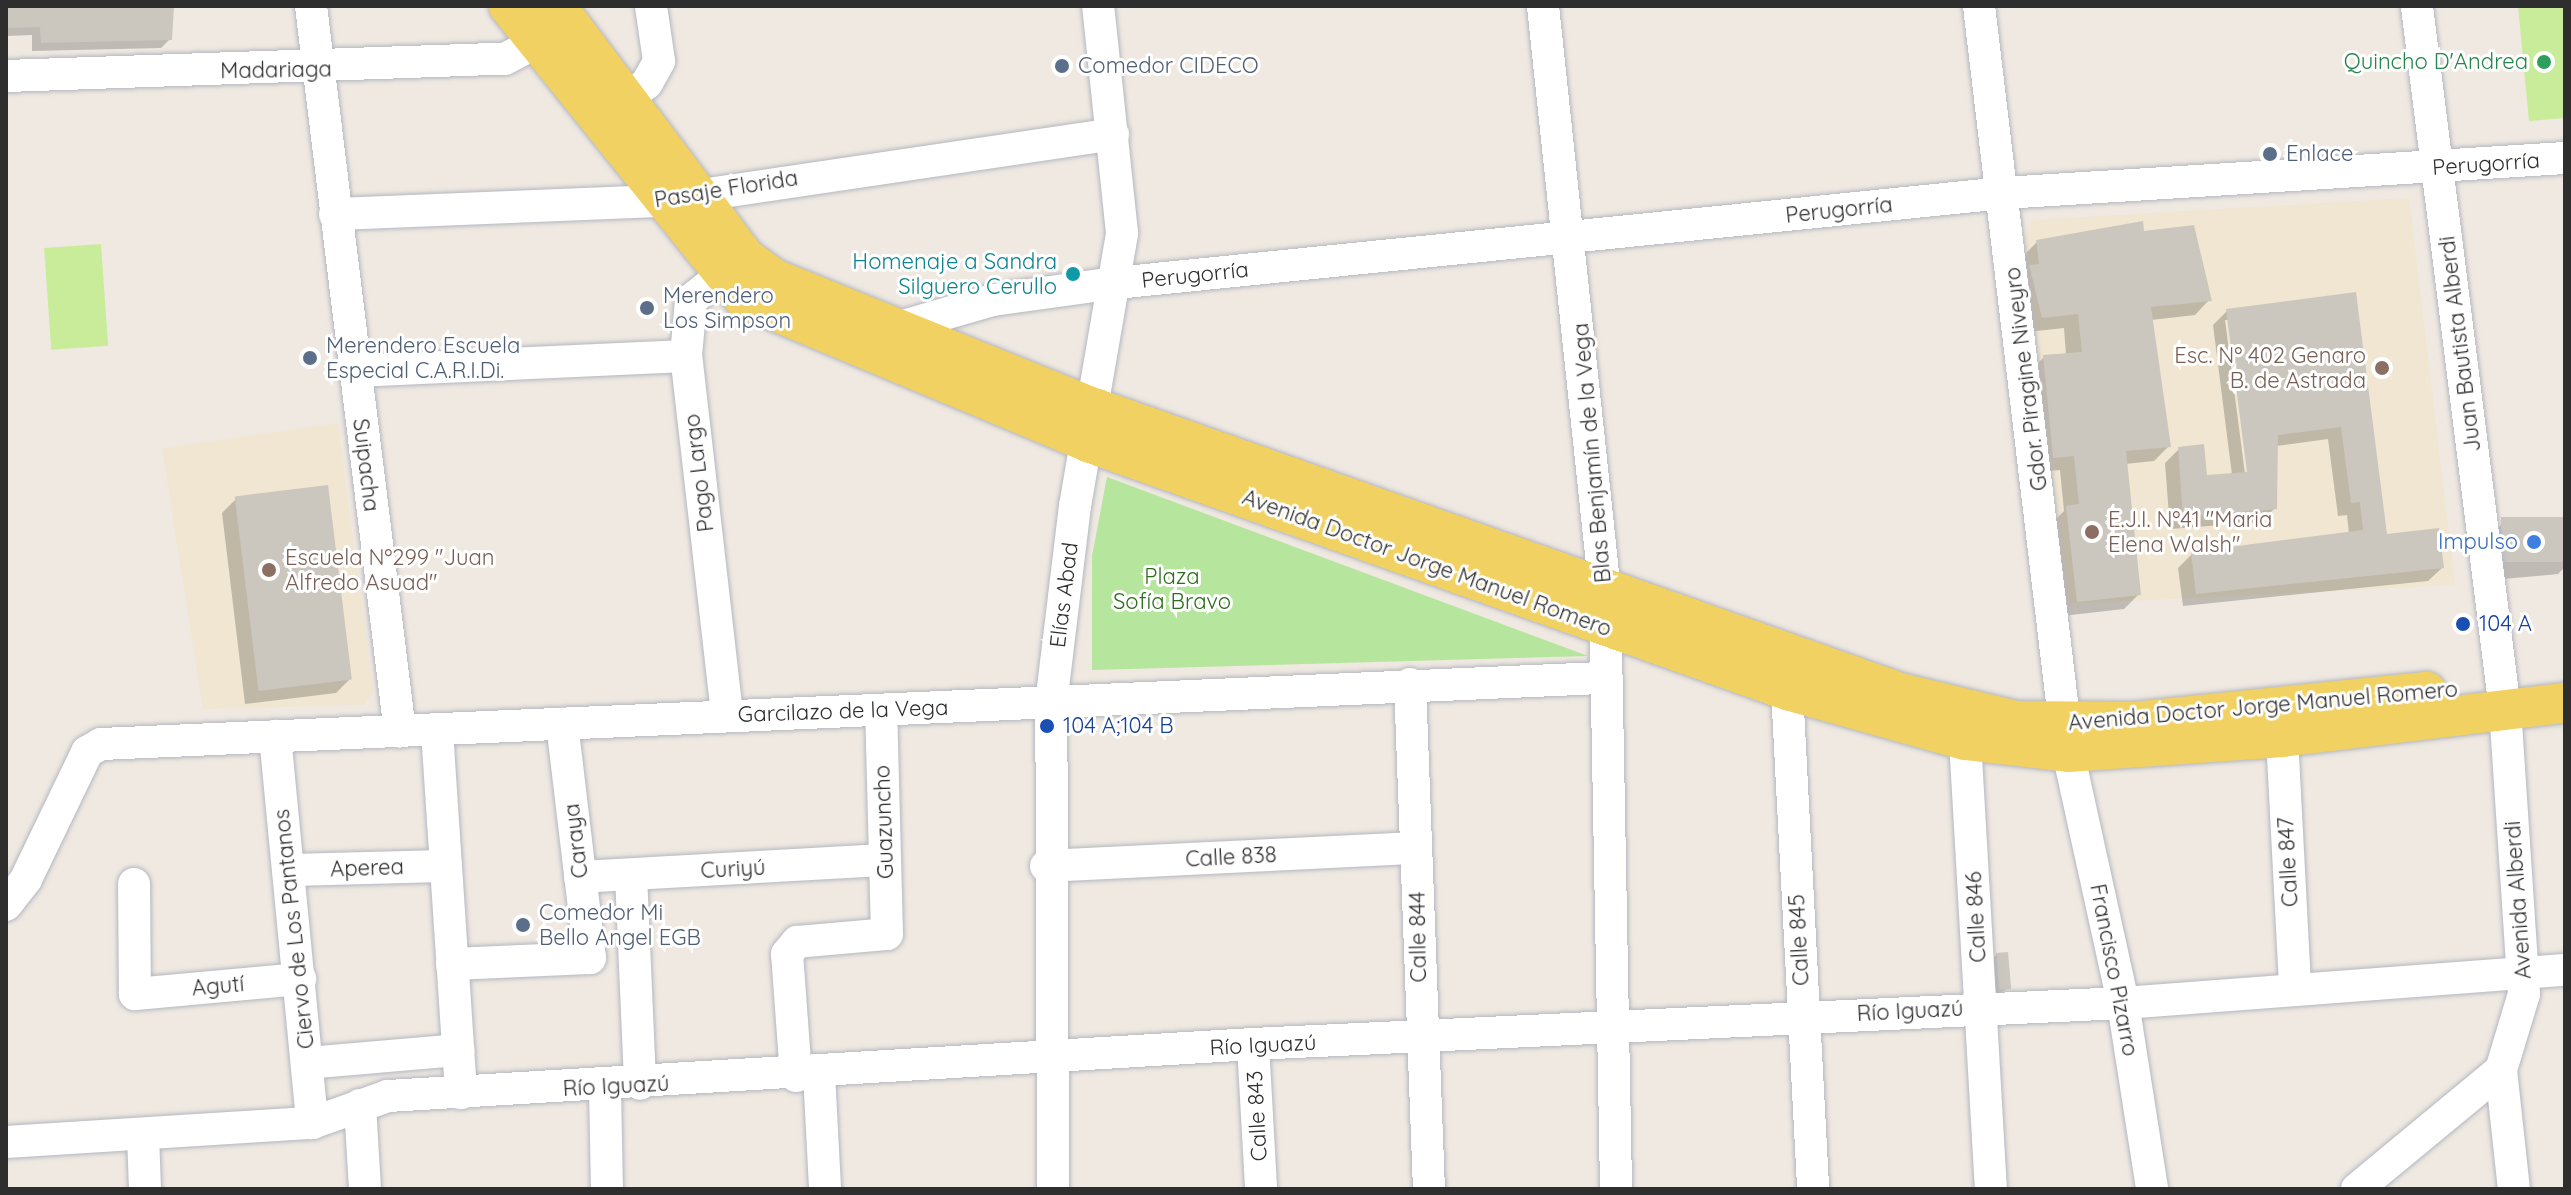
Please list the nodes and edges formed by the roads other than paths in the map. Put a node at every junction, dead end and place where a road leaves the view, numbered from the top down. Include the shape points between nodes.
1 (311, 6) edge
2 (509, 6) edge
3 (651, 6) edge
4 (1098, 6) edge
5 (1543, 6) edge
6 (1979, 6) edge
7 (2417, 6) edge
8 (548, 23) edge
9 (319, 70) junction
10 (6, 76) edge
11 (616, 108) junction
12 (1113, 134) junction
13 (2565, 158) edge
14 (2439, 167) junction
15 (2004, 193) junction
16 (678, 196) junction
17 (335, 214) junction
18 (1572, 237) junction
19 (732, 267) junction
20 (1116, 283) junction
21 (896, 328) junction
22 (686, 356) junction
23 (354, 371) junction
24 (1091, 425) junction
25 (1604, 609) junction
26 (2565, 676) edge
27 (1601, 678) junction
28 (1410, 684) junction
29 (1787, 690) junction
30 (2503, 697) junction
31 (2565, 703) edge
32 (1051, 704) junction
33 (881, 711) junction
34 (727, 714) junction
35 (562, 724) junction
36 (437, 731) junction
37 (400, 732) junction
38 (275, 736) junction
39 (2282, 737) junction
40 (2068, 738) junction
41 (1965, 740) junction
42 (1416, 848) junction
43 (885, 860) junction
44 (446, 866) junction
45 (1046, 866) junction
46 (288, 870) junction
47 (631, 875) junction
48 (580, 877) junction
49 (134, 884) dead end
50 (6, 905) edge
51 (452, 964) junction
52 (2565, 970) edge
53 (2524, 974) junction
54 (300, 979) junction
55 (2295, 988) junction
56 (2123, 1003) junction
57 (1981, 1008) junction
58 (1803, 1016) junction
59 (1611, 1025) junction
60 (1420, 1039) junction
61 (1253, 1044) junction
62 (458, 1050) junction
63 (1047, 1058) junction
64 (307, 1063) junction
65 (2501, 1070) junction
66 (808, 1075) junction
67 (640, 1084) junction
68 (605, 1088) junction
69 (461, 1093) junction
70 (360, 1105) junction
71 (312, 1123) junction
72 (143, 1135) junction
73 (6, 1142) edge
74 (145, 1189) edge
75 (365, 1189) edge
76 (607, 1189) edge
77 (825, 1189) edge
78 (1053, 1189) edge
79 (1261, 1189) edge
80 (1429, 1189) edge
81 (1616, 1189) edge
82 (1813, 1189) edge
83 (1991, 1189) edge
84 (2152, 1189) edge
85 (2357, 1189) edge
86 (2514, 1189) edge

1 - 9 street, Suipacha
2 - 8 main road, Avenida Doctor Jorge Manuel Romero
3 - 11 street via 659,61
4 - 12 street, Elías Abad
5 - 18 street, Blas Benjamín de la Vega
6 - 15 street, Gdor. Piragine Niveyro
7 - 14 street, Juan Bautista Alberdi
8 - 9 street, Madariaga via 505,59
8 - 11 main road, Avenida Doctor Jorge Manuel Romero
9 - 10 street, Madariaga
9 - 17 street, Suipacha
11 - 16 main road, Avenida Doctor Jorge Manuel Romero
12 - 16 street, Pasaje Florida
12 - 20 street, Elías Abad via 1122,233
13 - 14 street, Perugorría
14 - 15 street, Perugorría
14 - 30 street, Juan Bautista Alberdi
15 - 18 street, Perugorría
15 - 40 street, Gdor. Piragine Niveyro
16 - 17 street, Pasaje Florida
16 - 19 main road, Avenida Doctor Jorge Manuel Romero
17 - 23 street, Suipacha
18 - 20 street, Perugorría
18 - 25 street, Blas Benjamín de la Vega
19 - 21 main road, Avenida Doctor Jorge Manuel Romero
19 - 22 street, Pago Largo via 691,300
19 - 24 main road, Avenida Doctor Jorge Manuel Romero via 779,316
20 - 21 street, Perugorría via 993,300
20 - 24 street, Elías Abad
21 - 24 main road, Avenida Doctor Jorge Manuel Romero
22 - 23 street
22 - 34 street, Pago Largo
23 - 37 street, Suipacha
24 - 25 main road, Avenida Doctor Jorge Manuel Romero
24 - 32 street, Elías Abad
25 - 27 street, Blas Benjamín de la Vega
25 - 29 main road, Avenida Doctor Jorge Manuel Romero
25 - 40 main road, Avenida Doctor Jorge Manuel Romero
26 - 30 main road
27 - 28 street, Garcilazo de la Vega
27 - 59 street, Blas Benjamín de la Vega
28 - 32 street, Garcilazo de la Vega
28 - 42 street, Calle 844
29 - 41 main road, Avenida Doctor Jorge Manuel Romero
29 - 58 street, Calle 845
30 - 31 main road
30 - 39 main road, Avenida Doctor Jorge Manuel Romero
30 - 40 main road, Avenida Doctor Jorge Manuel Romero
30 - 53 street, Avenida Alberdi
32 - 33 street, Garcilazo de la Vega
32 - 45 street, Elías Abad
33 - 34 street, Garcilazo de la Vega
33 - 43 street, Guazuncho
34 - 35 street, Garcilazo de la Vega
35 - 36 street, Garcilazo de la Vega
35 - 48 street, Caraya
36 - 37 street, Garcilazo de la Vega
36 - 44 street
37 - 38 street, Garcilazo de la Vega
38 - 46 street, Ciervo de Los Pantanos
38 - 50 street, Garcilazo de la Vega via 101,744 87,752 26,879
39 - 40 main road, Avenida Doctor Jorge Manuel Romero
39 - 55 street, Calle 847
40 - 41 main road, Avenida Doctor Jorge Manuel Romero
40 - 56 street, Francisco Pizarro
41 - 57 street, Calle 846
42 - 45 street, Calle 838
42 - 60 street, Calle 844
43 - 47 street, Curiyú
43 - 66 street, Guazuncho via 887,934 797,942 787,954
44 - 46 street, Aperea
44 - 51 street
45 - 63 street, Elías Abad
46 - 54 street, Ciervo de Los Pantanos
47 - 48 street, Curiyú
47 - 67 street
48 - 51 street, Caraya via 590,958
49 - 54 street, Agutí via 135,994
51 - 62 street
52 - 53 street, Río Iguazú
53 - 55 street, Río Iguazú
53 - 65 street, Avenida Alberdi
54 - 64 street, Ciervo de Los Pantanos
55 - 56 street, Río Iguazú
56 - 57 street, Río Iguazú
56 - 84 street, Francisco Pizarro
57 - 58 street, Río Iguazú
57 - 83 street, Calle 846
58 - 59 street, Río Iguazú
58 - 82 street, Calle 845
59 - 60 street, Río Iguazú
59 - 81 street, Blas Benjamín de la Vega
60 - 61 street, Río Iguazú
60 - 80 street, Calle 844
61 - 63 street, Río Iguazú
61 - 79 street, Calle 843
62 - 64 street
62 - 69 street
63 - 66 street, Río Iguazú
63 - 78 street, Elías Abad
64 - 71 street, Ciervo de Los Pantanos
65 - 85 street
65 - 86 street, Avenida Alberdi
66 - 67 street, Río Iguazú
66 - 77 street
67 - 68 street, Río Iguazú
68 - 69 street, Río Iguazú
68 - 76 street
69 - 70 street, Río Iguazú
70 - 71 street, Río Iguazú
70 - 75 street
71 - 72 street, Río Iguazú
72 - 73 street, Río Iguazú
72 - 74 street

